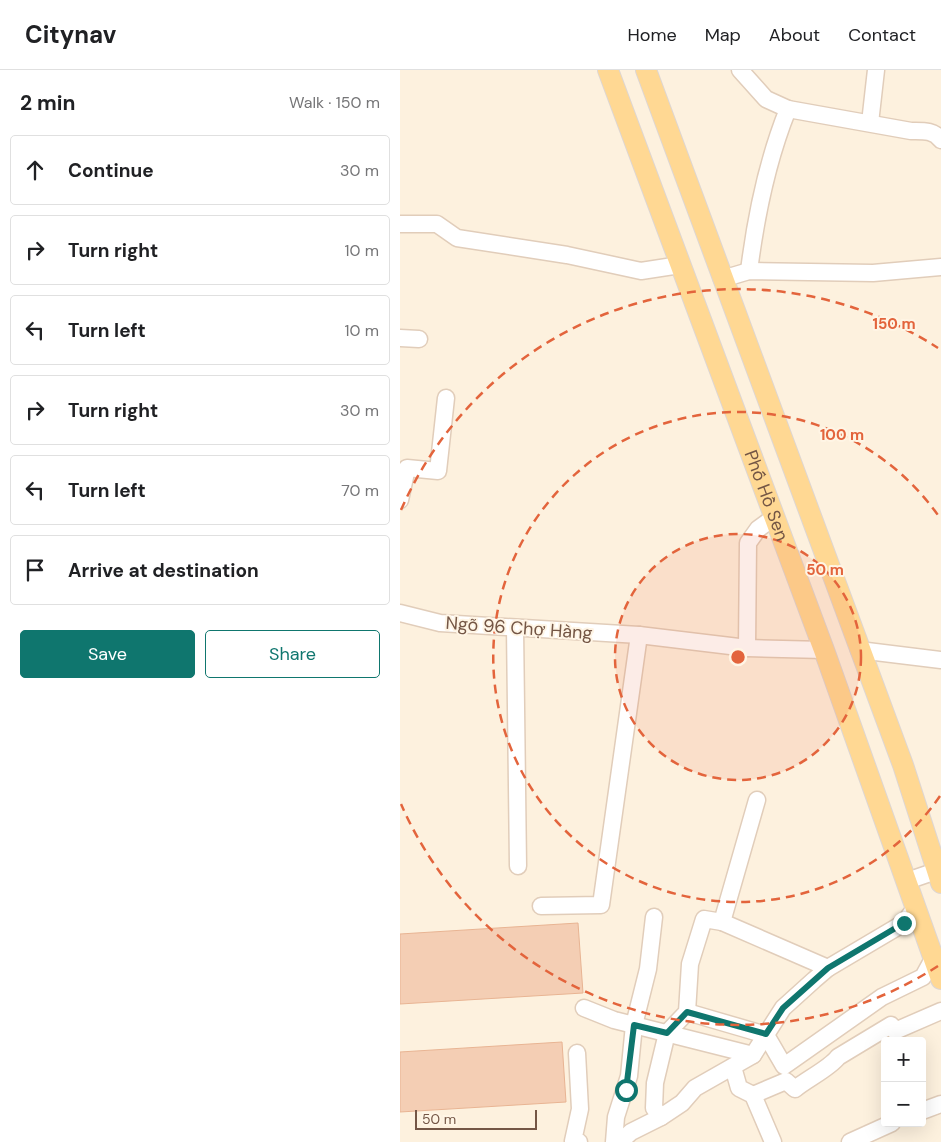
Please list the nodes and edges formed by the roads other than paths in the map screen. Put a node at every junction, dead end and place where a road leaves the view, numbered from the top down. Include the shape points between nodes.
1 (608, 70) edge
2 (646, 70) edge
3 (740, 70) edge
4 (876, 70) edge
5 (788, 109) junction
6 (870, 123) junction
7 (941, 140) edge
8 (400, 224) edge
9 (680, 265) junction
10 (941, 267) edge
11 (750, 271) junction
12 (722, 279) junction
13 (400, 338) edge
14 (419, 338) dead end
15 (446, 398) dead end
16 (400, 500) edge
17 (773, 518) junction
18 (400, 613) edge
19 (515, 628) junction
20 (639, 635) junction
21 (747, 648) junction
22 (824, 650) junction
23 (859, 650) junction
24 (941, 660) edge
25 (757, 800) dead end
26 (518, 866) dead end
27 (939, 870) edge
28 (907, 881) junction
29 (541, 906) dead end
30 (916, 907) junction
31 (654, 917) dead end
32 (722, 922) junction
33 (934, 957) junction
34 (828, 968) junction
35 (941, 979) edge
36 (584, 1008) dead end
37 (941, 1011) edge
38 (687, 1012) junction
39 (634, 1025) junction
40 (667, 1033) junction
41 (766, 1034) junction
42 (577, 1053) dead end
43 (753, 1055) junction
44 (733, 1067) junction
45 (753, 1095) junction
46 (941, 1104) edge
47 (926, 1110) edge
48 (661, 1117) junction
49 (883, 1127) edge
50 (621, 1141) edge
51 (579, 1142) edge
52 (773, 1142) edge
53 (850, 1142) edge

1 - 9 main road, Phố Hồ Sen
2 - 12 main road, Phố Hồ Sen
3 - 5 street via 766,99
4 - 6 street
5 - 6 street
5 - 11 street via 774,142 755,228
6 - 7 street via 929,132
8 - 9 street via 438,224 457,238 567,255 641,272
9 - 17 main road, Phố Hồ Sen
10 - 11 street via 874,273
11 - 12 street
12 - 23 main road, Phố Hồ Sen
13 - 14 street
15 - 16 street via 438,471 407,468
17 - 21 street via 758,529 748,543
17 - 22 main road, Phố Hồ Sen
18 - 19 street, Ngõ 96 Chợ Hàng via 440,623
19 - 20 street, Ngõ 96 Chợ Hàng
19 - 26 street
20 - 21 street
20 - 29 street via 601,905
21 - 22 street
22 - 28 main road, Phố Hồ Sen
23 - 24 street
23 - 27 main road, Phố Hồ Sen
25 - 32 street
27 - 28 street
28 - 30 main road, Phố Hồ Sen
30 - 33 main road, Phố Hồ Sen
30 - 34 street via 904,923
31 - 39 street via 648,969
32 - 34 street
32 - 38 street via 704,919 690,964
33 - 35 main road, Phố Hồ Sen
33 - 41 street via 923,977 882,997 784,1066
34 - 41 street via 783,1008
36 - 39 street
37 - 45 street via 895,1031 891,1025 838,1056 833,1064 795,1089 786,1082
38 - 40 street
38 - 41 street
39 - 40 street
39 - 50 street via 629,1076 616,1117
40 - 43 street
40 - 48 street via 655,1083 654,1108
41 - 43 street
42 - 51 street via 580,1109 573,1141
43 - 44 street
44 - 45 street via 739,1088
44 - 48 street via 695,1088 682,1103
45 - 52 street
46 - 47 street
48 - 50 street
49 - 53 street

